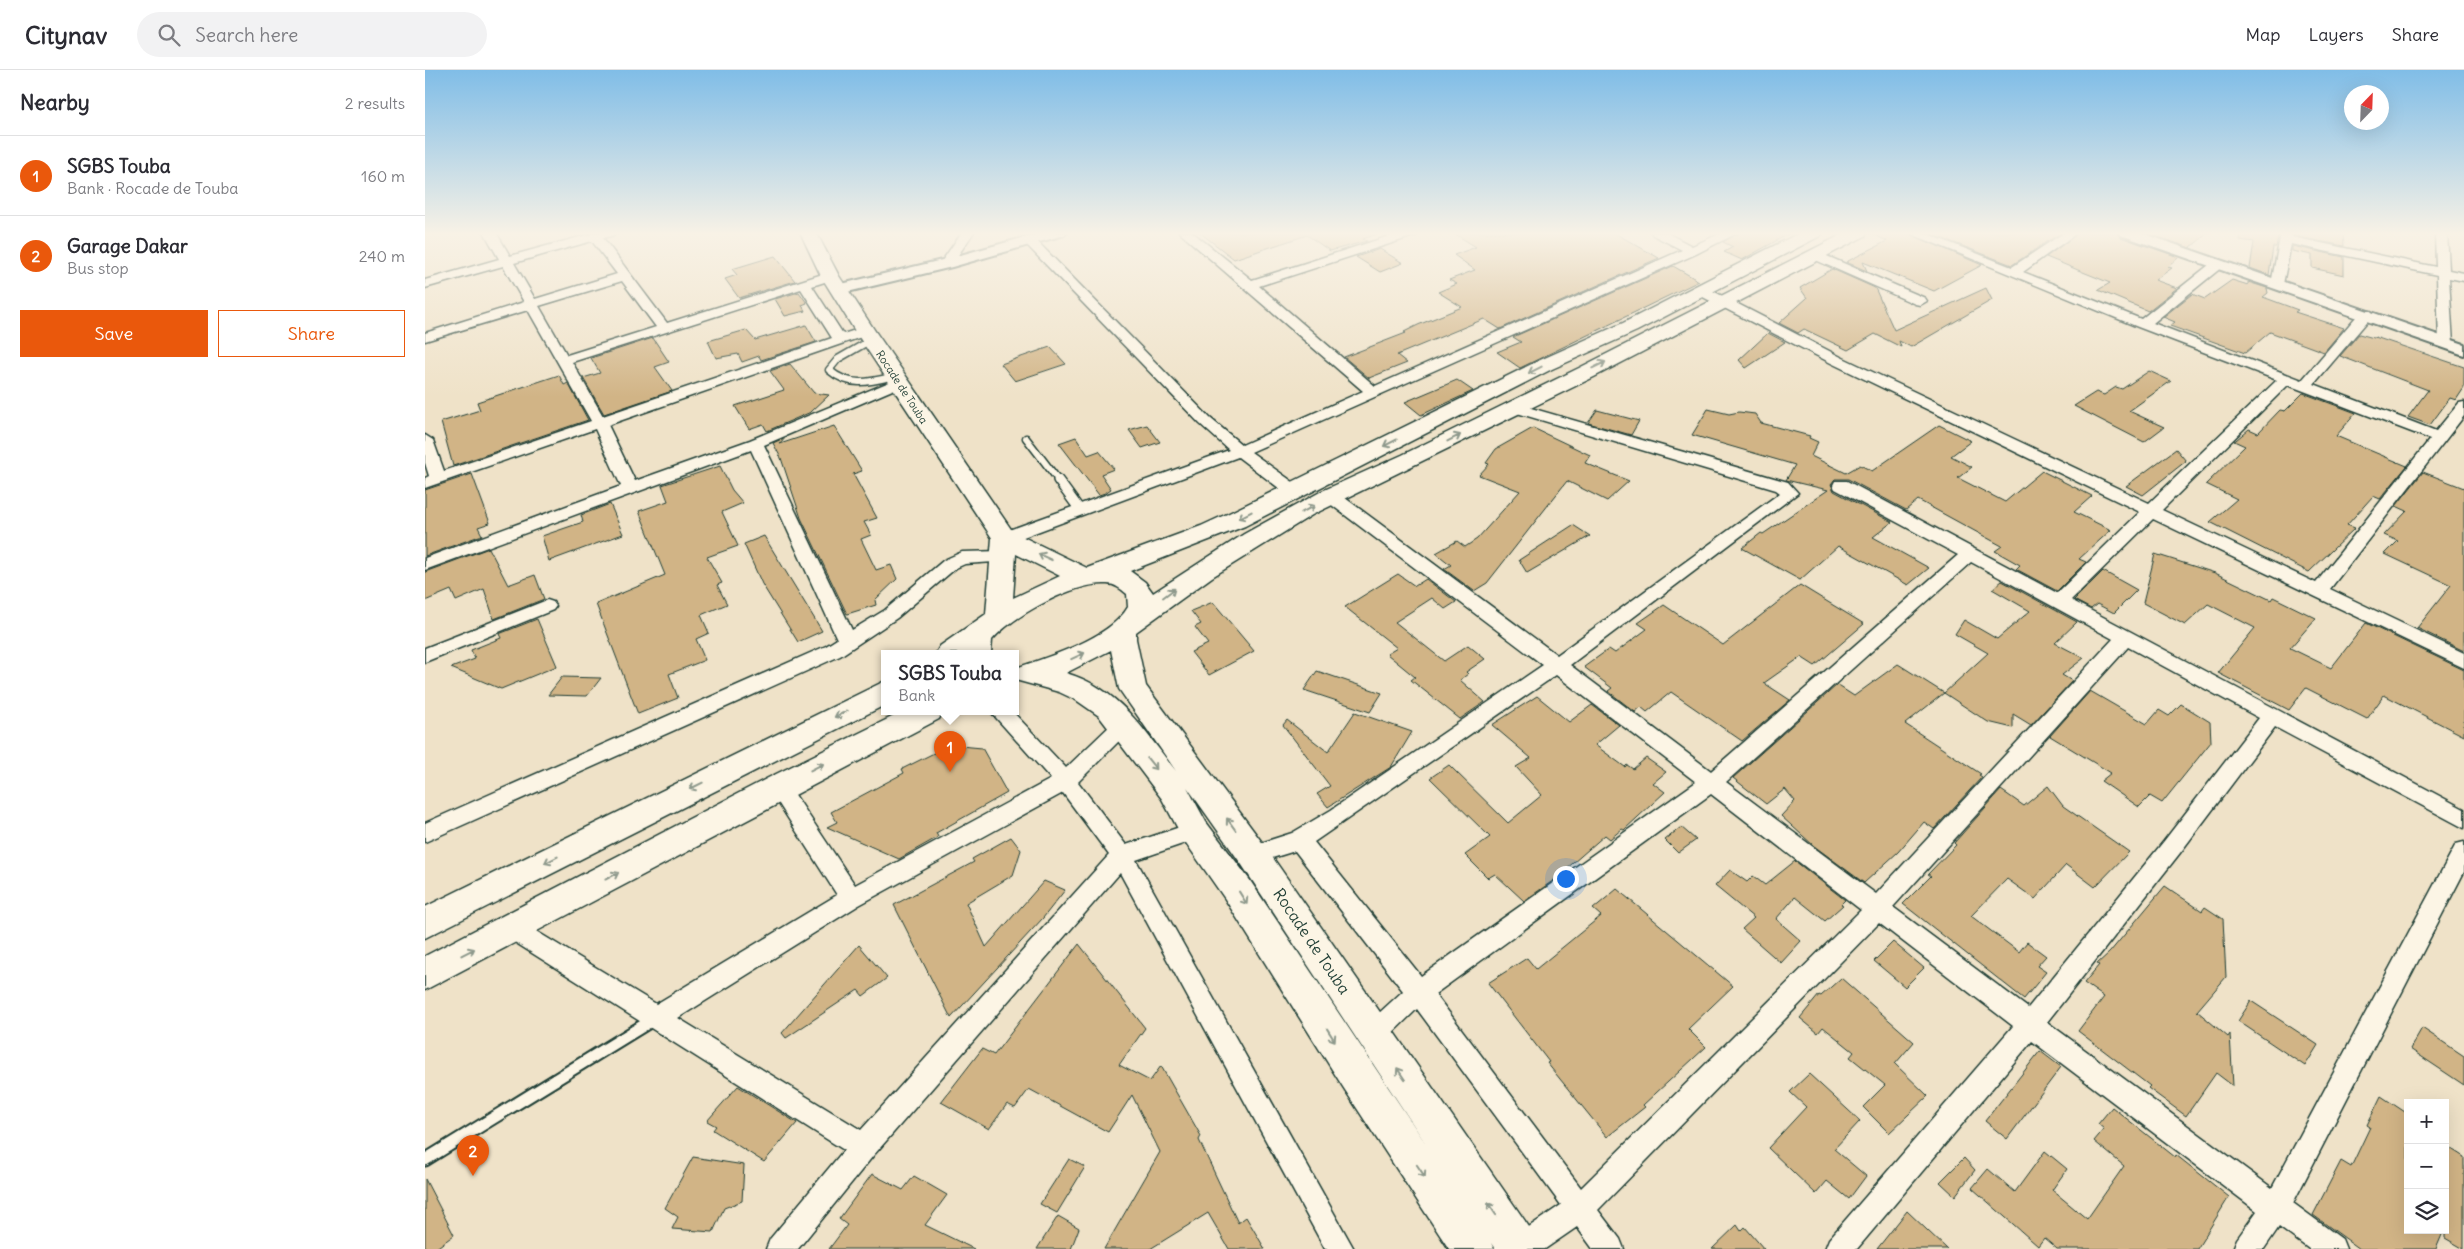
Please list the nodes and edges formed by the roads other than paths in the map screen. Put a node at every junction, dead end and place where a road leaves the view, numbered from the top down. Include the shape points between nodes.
1 (522, 287) edge
2 (588, 287) edge
3 (632, 287) edge
4 (794, 287) edge
5 (806, 287) edge
6 (837, 287) edge
7 (1075, 287) edge
8 (1252, 287) edge
9 (1610, 287) edge
10 (1706, 287) edge
11 (1753, 287) edge
12 (1888, 287) edge
13 (2051, 287) edge
14 (2189, 287) edge
15 (2286, 287) edge
16 (2444, 287) edge
17 (1700, 290) junction
18 (1920, 301) dead end
19 (1724, 302) junction
20 (532, 304) junction
21 (2366, 314) junction
22 (2143, 324) junction
23 (664, 328) junction
24 (868, 335) junction
25 (425, 337) edge
26 (840, 339) junction
27 (2447, 344) junction
28 (2464, 350) edge
29 (565, 360) junction
30 (897, 379) junction
31 (2286, 379) junction
32 (2305, 386) junction
33 (1372, 391) junction
34 (2464, 406) edge
35 (1512, 407) junction
36 (601, 424) junction
37 (2438, 437) junction
38 (1026, 438) dead end
39 (425, 440) edge
40 (755, 443) junction
41 (1240, 451) junction
42 (432, 481) edge
43 (1841, 485) dead end
44 (630, 488) junction
45 (1294, 491) junction
46 (1331, 496) junction
47 (1080, 510) junction
48 (2153, 511) junction
49 (1004, 547) junction
50 (1970, 554) junction
51 (425, 564) edge
52 (1088, 577) junction
53 (2319, 591) junction
54 (2059, 600) junction
55 (547, 606) dead end
56 (997, 620) junction
57 (1126, 626) junction
58 (2126, 637) junction
59 (848, 642) junction
60 (954, 650) edge
61 (977, 650) edge
62 (425, 655) edge
63 (2464, 661) edge
64 (1557, 665) junction
65 (1019, 675) edge
66 (881, 694) edge
67 (921, 715) edge
68 (1004, 715) edge
69 (2272, 716) junction
70 (1122, 726) junction
71 (1065, 781) junction
72 (1711, 783) junction
73 (779, 787) junction
74 (2464, 819) edge
75 (1195, 831) junction
76 (425, 833) edge
77 (1299, 840) junction
78 (2464, 851) edge
79 (1253, 855) junction
80 (1122, 856) junction
81 (851, 898) junction
82 (1877, 909) junction
83 (425, 923) edge
84 (513, 929) junction
85 (425, 974) edge
86 (1419, 992) junction
87 (656, 1018) junction
88 (2030, 1025) junction
89 (1374, 1034) junction
90 (864, 1147) junction
91 (425, 1160) edge
92 (1579, 1208) junction
93 (2276, 1208) junction
94 (1468, 1246) edge
95 (780, 1249) edge
96 (1340, 1249) edge
97 (1520, 1249) edge
98 (1610, 1249) edge
99 (1839, 1249) edge
100 (2247, 1249) edge
101 (2332, 1249) edge

1 - 20 street
2 - 20 street
3 - 23 street
4 - 23 street
5 - 26 street
6 - 24 main road, Rocade de Touba
7 - 41 street via 1205,421
8 - 33 street
9 - 33 street
10 - 17 main road
11 - 19 main road
12 - 18 street
13 - 22 street
14 - 22 street
15 - 21 street
16 - 27 street
17 - 19 street
17 -> 45 main road
35 -> 19 main road
19 - 48 street via 1835,360
20 - 25 street
20 - 29 street
21 - 27 street
21 - 32 street
22 - 31 street
23 - 29 street
24 - 26 street
24 - 30 main road, Rocade de Touba
24 - 30 lane via 829,370 838,379 856,384
26 - 36 street
27 - 28 street
29 - 36 street
30 - 40 street
30 - 49 main road, Rocade de Touba
31 - 32 street
31 - 48 street
32 - 37 street
33 - 41 street
34 - 37 street
46 -> 35 main road
35 - 64 street via 1782,486 1790,493
36 - 42 street
36 - 44 street
37 - 53 street
38 - 47 lane
39 - 42 street
40 - 44 street
40 - 59 street
41 - 45 street
41 - 47 street
43 - 50 street
44 - 51 street
45 -> 52 main road via 1210,532
57 -> 46 main road via 1192,577
46 - 64 street
47 - 49 street
48 - 53 street
48 - 54 street
52 -> 49 main road, Rocade de Touba
49 - 56 main road
49 - 59 street via 950,564 891,614
50 - 54 street
50 - 72 street
52 - 56 main road via 1029,599
52 - 57 main road via 1115,576 1131,582 1136,588 1141,607
53 - 63 street
54 - 58 street
55 - 62 street
56 - 60 main road
56 - 61 main road via 979,640
65 -> 57 main road via 1087,651
79 -> 57 main road, Rocade de Touba via 1133,689 1124,649
58 - 69 street
58 - 82 street
59 - 76 street
64 - 72 street
64 - 77 street
65 - 70 main road via 1056,680 1086,692 1109,708
66 -> 83 main road
73 -> 67 main road
68 - 71 street
69 - 74 street
69 - 88 street
70 - 71 street
70 -> 75 main road via 1173,790
71 - 80 street
71 - 81 street
72 - 82 street
72 - 86 street
73 - 81 street
84 -> 73 main road
75 - 80 street
75 -> 94 main road via 1237,889
77 - 79 street
77 - 86 street
78 - 93 street
79 - 89 main road, Rocade de Touba
80 - 90 street
80 - 96 street
81 - 87 street
82 - 88 street
82 - 92 street
85 -> 84 main road
84 - 87 street
86 - 89 street
86 - 92 street
87 - 90 street
87 - 91 lane
88 - 93 street
88 - 99 street
97 -> 89 main road, Rocade de Touba
90 - 95 street
92 - 97 street
92 - 98 street
93 - 100 street
93 - 101 street

